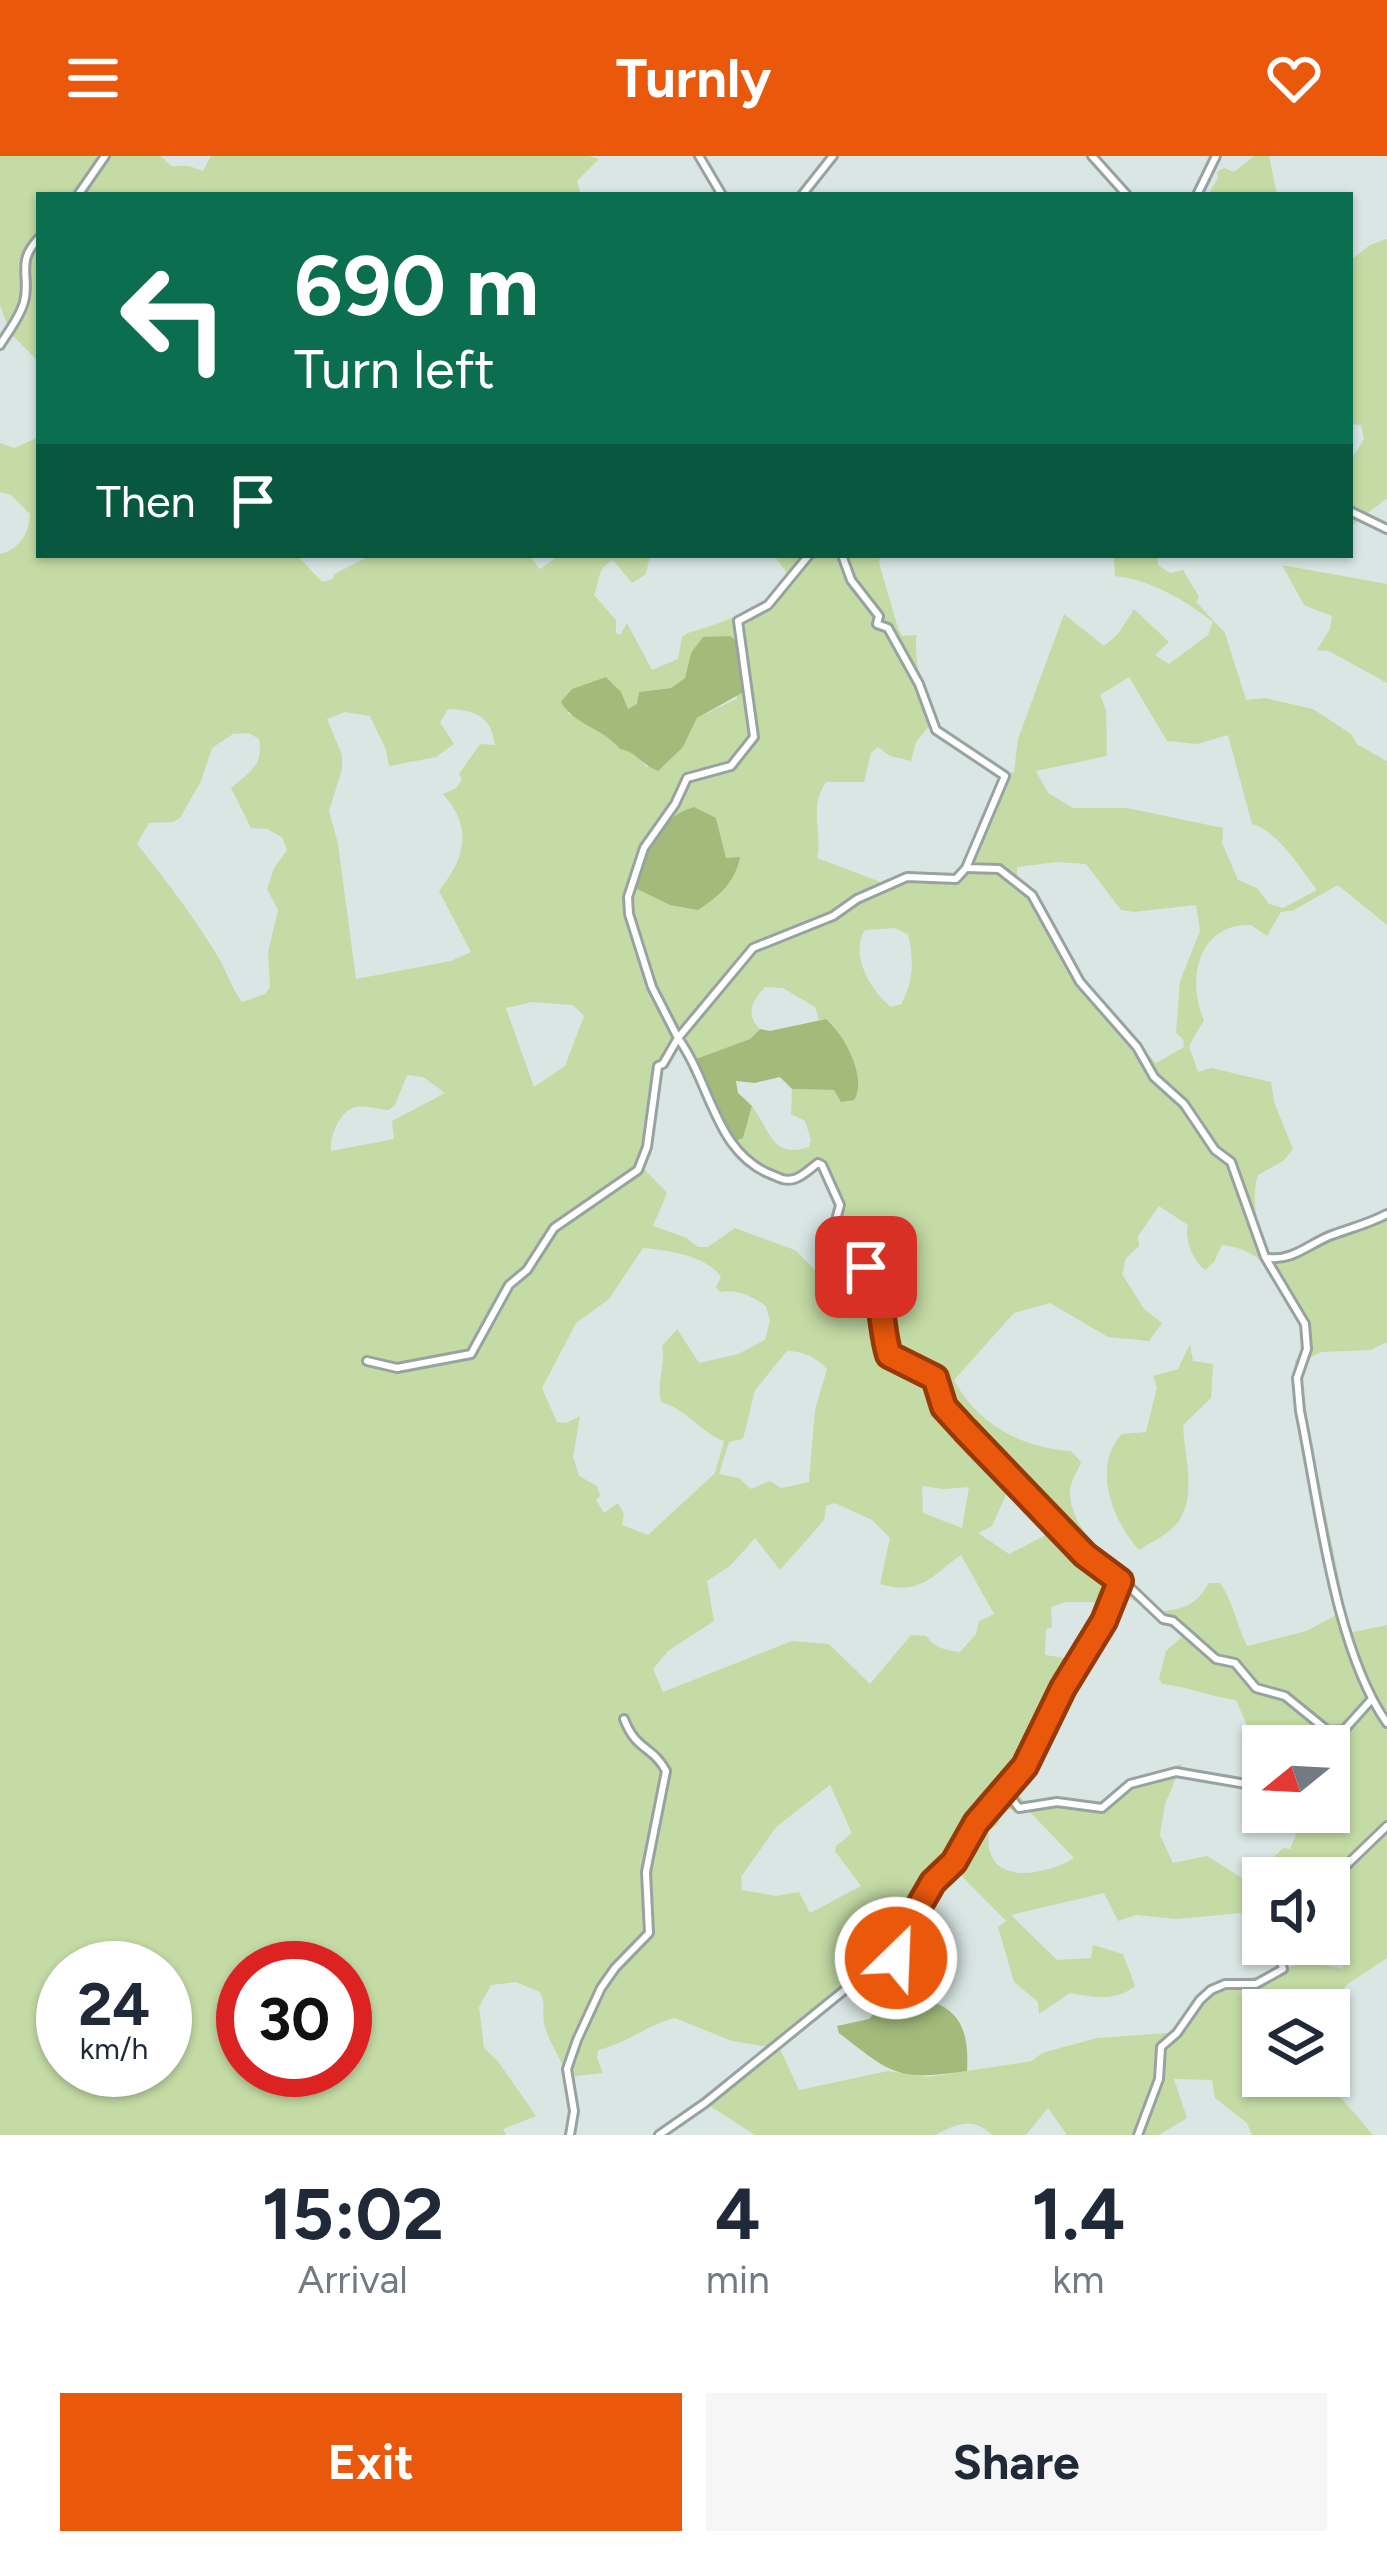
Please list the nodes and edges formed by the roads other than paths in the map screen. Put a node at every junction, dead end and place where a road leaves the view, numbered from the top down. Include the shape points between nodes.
1 (105, 156) edge
2 (699, 156) edge
3 (833, 156) edge
4 (1092, 156) edge
5 (1216, 156) edge
6 (80, 192) edge
7 (720, 192) edge
8 (804, 192) edge
9 (1124, 192) edge
10 (1198, 192) edge
11 (36, 241) edge
12 (0, 346) edge
13 (1353, 513) edge
14 (1387, 530) edge
15 (807, 558) edge
16 (843, 558) edge
17 (966, 868) junction
18 (678, 1038) junction
19 (1387, 1214) edge
20 (1265, 1257) junction
21 (367, 1361) dead end
22 (1120, 1581) junction
23 (1371, 1700) junction
24 (624, 1720) dead end
25 (1387, 1723) edge
26 (1321, 1725) edge
27 (1348, 1725) edge
28 (1242, 1783) edge
29 (1006, 1791) junction
30 (1387, 1826) edge
31 (1350, 1862) edge
32 (1282, 1965) edge
33 (570, 2135) edge
34 (659, 2135) edge
35 (1138, 2135) edge

1 - 6 street
2 - 7 street
3 - 8 street
4 - 9 street
5 - 10 street
11 - 12 street via 22,271 26,299
13 - 14 street
15 - 18 street via 768,605 738,621 754,737 731,766 687,778 644,848 628,897 652,987
16 - 17 street via 880,616 877,624 900,647 936,730 1005,776
17 - 18 street via 956,879 907,877 747,952
17 - 20 street via 999,869 1032,895 1080,982 1231,1162
18 - 21 street via 653,1081 638,1170 554,1228 508,1286 476,1348 397,1368
18 - 22 street via 726,1140 749,1166 796,1179 822,1165 840,1205 824,1269 871,1272 889,1355 935,1378 944,1407 1085,1555
19 - 20 street via 1298,1254
20 - 23 street via 1305,1324 1300,1411 1340,1604
22 - 26 street via 1256,1688 1285,1696
22 - 29 street
23 - 25 street
23 - 27 street
24 - 33 street via 631,1739 666,1771 646,1871 652,1924 601,1988 577,2040 567,2068
28 - 29 street via 1175,1772 1130,1784 1095,1809 1057,1802 1019,1808
29 - 34 street via 933,1882 896,1958
30 - 31 street
32 - 35 street via 1256,1984 1211,1990 1161,2047 1159,2079

